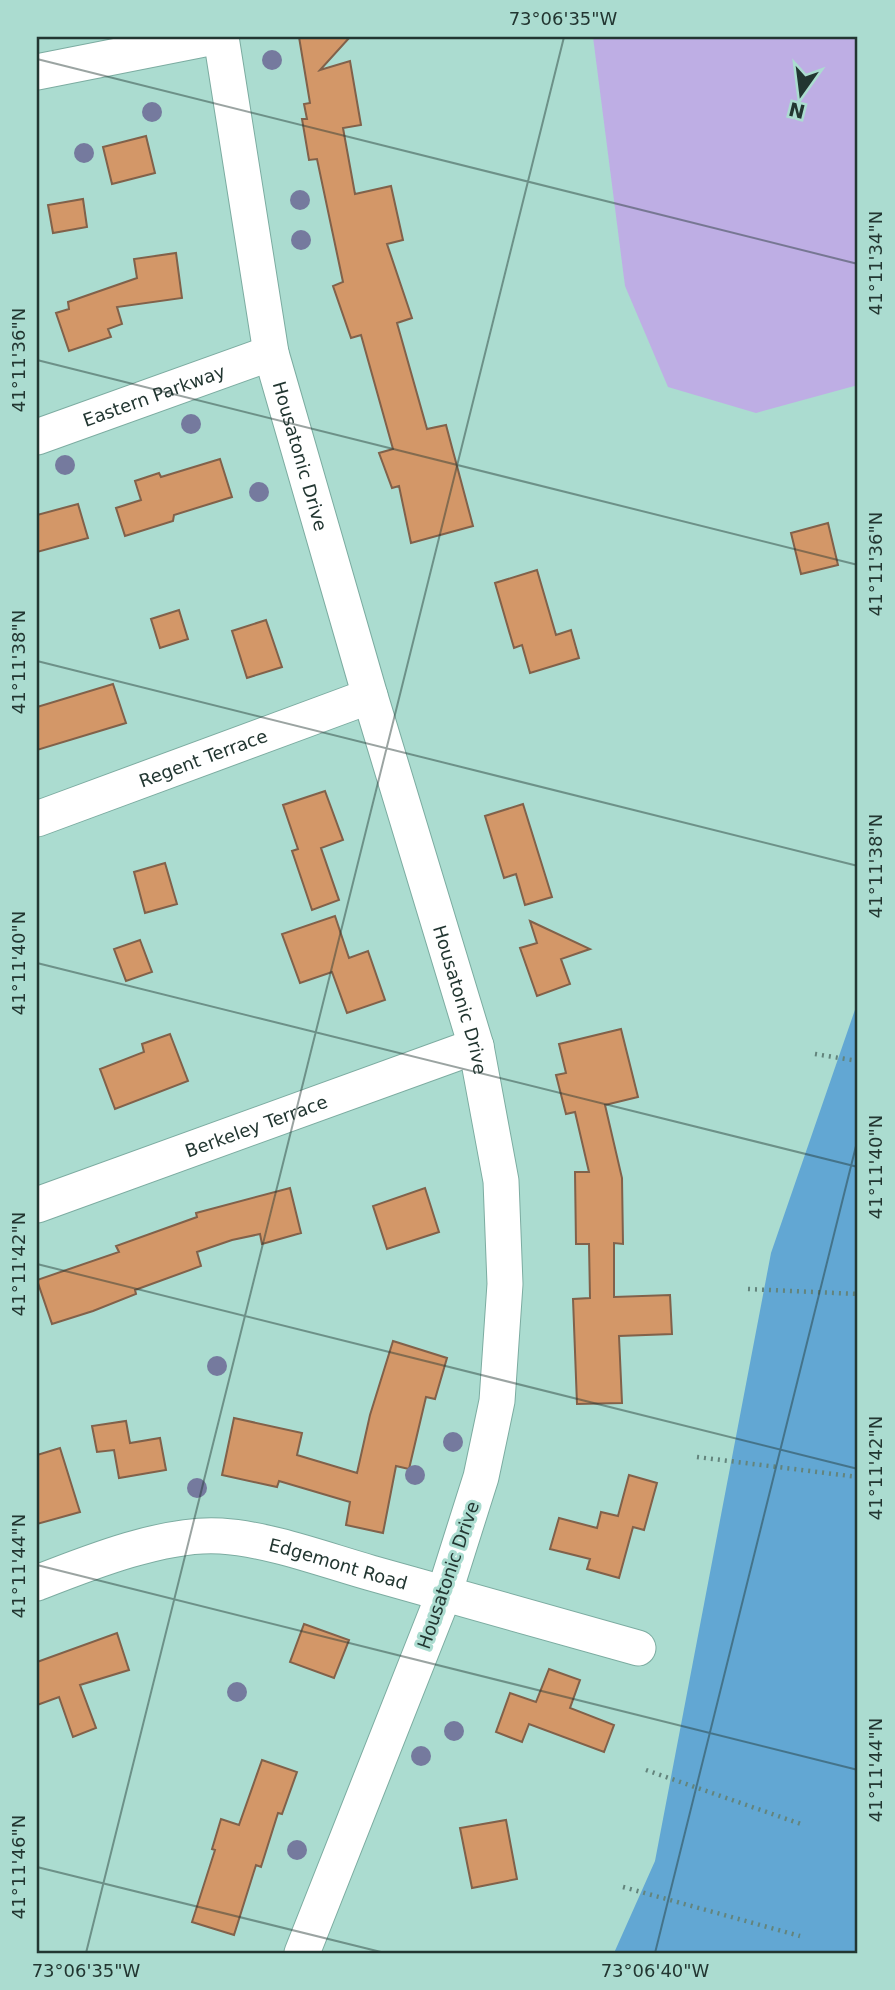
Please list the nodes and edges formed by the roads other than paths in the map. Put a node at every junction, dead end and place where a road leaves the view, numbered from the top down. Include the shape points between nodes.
1 (214, 37) edge
2 (221, 37) edge
3 (37, 72) edge
4 (271, 353) junction
5 (37, 437) edge
6 (370, 696) junction
7 (37, 819) edge
8 (476, 1046) junction
9 (37, 1205) edge
10 (37, 1583) edge
11 (444, 1594) junction
12 (638, 1648) dead end
13 (302, 1953) edge

1 - 3 street
2 - 4 street, Housatonic Drive
4 - 5 street, Eastern Parkway
4 - 6 street, Housatonic Drive
6 - 7 street, Regent Terrace
6 - 8 street, Housatonic Drive
8 - 9 street, Berkeley Terrace
8 - 11 street, Housatonic Drive via 501,1181 505,1284 497,1401 481,1477
10 - 11 street, Edgemont Road via 165,1541 221,1536
11 - 12 street, Edgemont Road
11 - 13 street, Housatonic Drive

